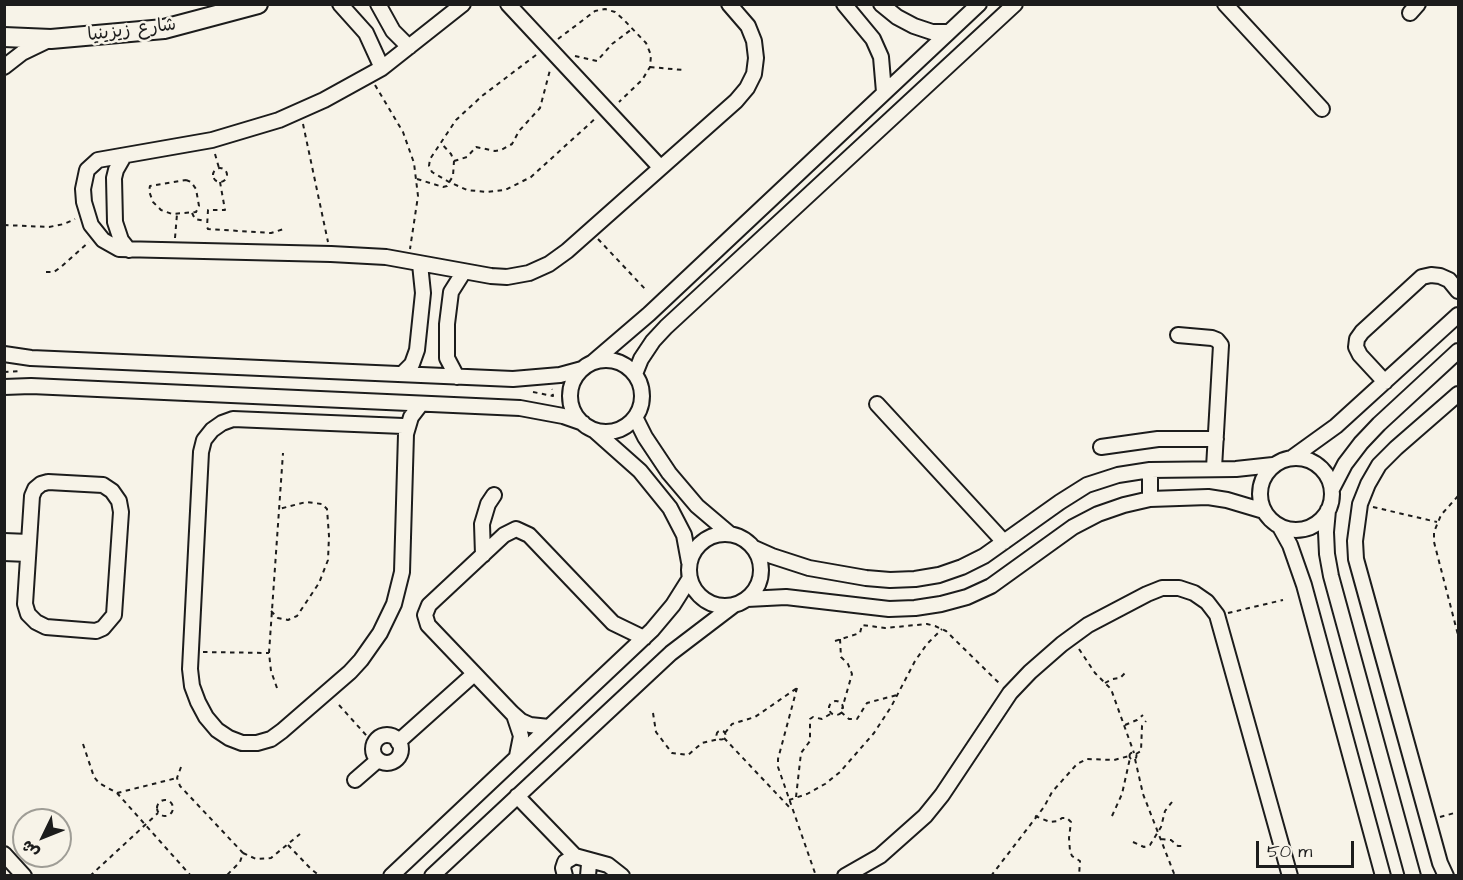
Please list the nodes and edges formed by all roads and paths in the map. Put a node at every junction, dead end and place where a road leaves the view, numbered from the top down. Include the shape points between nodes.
1 (340, 4) edge
2 (378, 4) edge
3 (463, 4) edge
4 (508, 4) edge
5 (729, 4) edge
6 (844, 4) edge
7 (881, 4) edge
8 (979, 4) edge
9 (1015, 4) edge
10 (1225, 4) edge
11 (251, 6) edge
12 (212, 12) edge
13 (632, 29) junction
14 (949, 32) junction
15 (4, 37) edge
16 (51, 39) junction
17 (409, 47) junction
18 (555, 55) junction
19 (4, 67) edge
20 (650, 67) junction
21 (382, 68) junction
22 (683, 70) dead end
23 (369, 75) junction
24 (884, 92) junction
25 (1322, 109) dead end
26 (300, 110) junction
27 (607, 110) junction
28 (441, 143) junction
29 (124, 156) junction
30 (454, 161) junction
31 (660, 167) junction
32 (416, 179) junction
33 (220, 182) junction
34 (449, 182) junction
35 (192, 213) junction
36 (87, 214) junction
37 (177, 214) junction
38 (207, 222) junction
39 (4, 225) edge
40 (284, 229) dead end
41 (590, 230) junction
42 (98, 234) junction
43 (129, 250) junction
44 (176, 251) junction
45 (331, 254) junction
46 (414, 262) junction
47 (46, 272) dead end
48 (463, 273) junction
49 (646, 290) dead end
50 (1458, 291) edge
51 (1458, 315) edge
52 (1178, 334) dead end
53 (1458, 351) edge
54 (4, 354) edge
55 (587, 365) junction
56 (402, 374) junction
57 (635, 374) junction
58 (457, 377) junction
59 (1385, 382) junction
60 (4, 387) edge
61 (1458, 394) edge
62 (388, 402) junction
63 (421, 404) junction
64 (877, 404) dead end
65 (635, 417) junction
66 (588, 426) junction
67 (405, 430) junction
68 (1216, 440) junction
69 (1101, 447) dead end
70 (283, 453) dead end
71 (1293, 457) junction
72 (1273, 465) junction
73 (1214, 468) junction
74 (1150, 470) junction
75 (1332, 489) junction
76 (494, 495) dead end
77 (1458, 496) edge
78 (1150, 499) junction
79 (1360, 504) junction
80 (279, 509) junction
81 (1328, 510) junction
82 (1264, 511) junction
83 (1437, 522) junction
84 (1280, 527) junction
85 (730, 534) junction
86 (4, 541) edge
87 (1004, 542) junction
88 (28, 548) junction
89 (754, 548) junction
90 (4, 553) edge
91 (483, 555) junction
92 (689, 571) junction
93 (1283, 600) dead end
94 (740, 602) junction
95 (272, 611) junction
96 (1217, 615) junction
97 (613, 623) junction
98 (942, 629) junction
99 (1458, 635) edge
100 (1070, 637) junction
101 (644, 638) junction
102 (840, 639) junction
103 (835, 641) dead end
104 (190, 652) junction
105 (269, 653) junction
106 (626, 654) junction
107 (1125, 673) dead end
108 (474, 674) junction
109 (1105, 683) junction
110 (278, 688) dead end
111 (1010, 693) junction
112 (897, 695) junction
113 (339, 705) dead end
114 (842, 710) junction
115 (653, 713) dead end
116 (832, 713) junction
117 (514, 715) junction
118 (1143, 715) dead end
119 (1146, 722) dead end
120 (1125, 725) junction
121 (549, 727) junction
122 (725, 733) junction
123 (724, 738) junction
124 (719, 740) junction
125 (398, 742) junction
126 (83, 744) dead end
127 (374, 744) junction
128 (1135, 753) junction
129 (517, 757) junction
130 (1130, 757) junction
131 (1135, 759) junction
132 (378, 760) junction
133 (181, 767) dead end
134 (177, 778) junction
135 (356, 780) dead end
136 (117, 793) junction
137 (518, 796) junction
138 (796, 798) junction
139 (789, 800) junction
140 (1172, 802) dead end
141 (793, 812) junction
142 (1458, 812) edge
143 (158, 813) junction
144 (1035, 816) junction
145 (1112, 816) dead end
146 (1429, 820) junction
147 (144, 825) junction
148 (1157, 830) junction
149 (300, 834) dead end
150 (1161, 839) junction
151 (1133, 842) dead end
152 (288, 845) junction
153 (1182, 846) dead end
154 (243, 853) junction
155 (4, 855) edge
156 (880, 856) junction
157 (580, 858) junction
158 (24, 876) edge
159 (90, 876) edge
160 (191, 876) edge
161 (226, 876) edge
162 (320, 876) edge
163 (391, 876) edge
164 (432, 876) edge
165 (565, 876) edge
166 (588, 876) edge
167 (622, 876) edge
168 (816, 876) edge
169 (845, 876) edge
170 (870, 876) edge
171 (991, 876) edge
172 (1079, 876) edge
173 (1175, 876) edge
174 (1290, 876) edge
175 (1383, 876) edge
176 (1413, 876) edge
177 (1446, 876) edge

1 - 21 street via 366,33
2 - 17 street via 393,31
3 - 17 street
4 - 18 street
5 - 31 street via 748,26 754,41 754,74 736,101
6 - 24 street via 873,39 881,57
7 - 14 street via 914,26
8 - 14 street
9 - 57 street via 666,327 641,359
10 - 25 street
11 - 12 main road, شارع زيزينيا
12 - 16 main road, شارع زيزينيا via 164,29
13 - 18 path via 597,61
13 - 18 path via 615,12 595,11
13 - 20 path via 646,44 651,55
14 - 24 street
15 - 16 main road, شارع زيزينيا
16 - 19 street
17 - 21 street
18 - 27 street
18 - 28 path via 468,107
18 - 30 path via 540,108 512,144 495,151 477,147 467,157
20 - 22 path
20 - 27 path via 642,80
21 - 23 street
23 - 26 street
23 - 32 path via 403,132
24 - 55 street via 649,314
26 - 29 street via 235,134
26 - 45 path
27 - 31 street
27 - 34 path via 531,177 514,187 486,192 467,190
28 - 30 path
28 - 34 path via 429,166
29 - 36 street via 98,160 87,170 83,189
29 - 43 street via 114,178 115,222
30 - 34 path
31 - 41 street
32 - 34 path via 443,188
32 - 46 path
33 - 33 path via 227,176 219,168 213,176
33 - 38 path via 225,210 208,210
35 - 37 path
35 - 37 path via 199,206 190,182 150,186 156,206
35 - 38 path via 195,219
36 - 39 path via 57,226
36 - 42 street
37 - 44 path
38 - 40 path via 211,230 271,233
41 - 48 street via 549,264 529,273 507,277
41 - 49 path
42 - 43 street via 111,246
42 - 47 path via 61,267
43 - 44 street
44 - 45 street
45 - 46 street
46 - 48 street
46 - 56 street via 423,293 417,350 412,364
48 - 58 street via 451,292 447,324 447,358
50 - 59 street via 1440,276 1422,277 1362,332 1356,347
51 - 59 street
52 - 68 street via 1212,338 1221,345
53 - 75 street via 1361,443
54 - 56 street
55 - 57 street via 616,361
55 - 58 street via 536,378
55 - 66 street via 574,378 570,390 575,414
56 - 58 street
57 - 65 street via 642,395
59 - 71 street via 1336,426
60 - 62 street
61 - 79 street via 1395,448 1368,484
62 - 63 street
62 - 67 street
63 - 66 street via 519,408 563,416
63 - 67 street
64 - 87 street
65 - 66 street via 616,430 605,432
65 - 85 street via 669,473 697,506
66 - 92 street via 640,471 670,508 684,535
67 - 104 street via 233,419 212,430 201,452
67 - 104 street via 399,588 380,633 350,672 271,739 242,743 217,730 202,709 192,686
68 - 69 street via 1158,439
68 - 73 street
70 - 80 path
71 - 72 street
71 - 75 street via 1314,462 1323,469
72 - 73 street
72 - 82 street via 1259,491
73 - 74 street
74 - 78 street
74 - 87 street via 1087,485
75 - 81 street
76 - 91 street via 482,524
77 - 83 path
78 - 82 street via 1208,497
78 - 94 street via 1098,514 1073,527 991,586 941,604 889,609 786,597
79 - 83 path
79 - 146 street via 1355,531 1356,559
80 - 95 path
80 - 95 path via 306,502 322,504 327,509 328,560 319,583 297,616 288,620 278,618
81 - 84 street via 1313,526 1302,530
81 - 176 street via 1331,576
82 - 84 street
83 - 99 path via 1434,542
84 - 175 street via 1304,585
85 - 89 street via 744,538
85 - 92 street via 716,534 703,540 694,551
86 - 88 street
87 - 89 street via 954,570 890,580 809,568
88 - 88 street via 32,496 41,484 103,486 112,491 121,512 114,615 110,622 96,631 46,627 36,622 24,604
88 - 90 street
89 - 94 street via 761,575 756,588
91 - 97 street via 509,531 523,531
91 - 108 street via 429,605 424,615 428,625
92 - 94 street via 696,591 706,601 720,606
92 - 101 street via 668,612
93 - 96 path
94 - 137 street via 671,653
95 - 105 path
96 - 100 street via 1194,593 1162,588
96 - 174 street
97 - 101 street
97 - 106 street
98 - 102 path via 927,624 862,626 860,633
98 - 111 path
98 - 112 path via 915,661
100 - 109 path
100 - 111 street
101 - 106 street
102 - 103 path
102 - 114 path via 841,657 852,674
104 - 105 path
105 - 110 path
106 - 121 street
107 - 109 path
108 - 117 street
108 - 125 street
109 - 120 path
111 - 156 street via 934,806
112 - 114 path via 867,703 857,719 849,719
112 - 138 path via 874,733 840,772
113 - 127 path
114 - 116 path
114 - 116 path via 842,704 834,701 829,708
115 - 124 path via 658,737 672,753 688,755 702,743
116 - 138 path via 822,719 810,719 810,741 801,753
117 - 121 street via 521,722
117 - 129 street via 520,736
118 - 120 path
119 - 128 path via 1142,726 1141,751
120 - 128 path
121 - 129 street
122 - 123 path
122 - 124 path via 717,732
122 - 139 path via 732,724 755,717 797,688 778,759
123 - 124 path
123 - 141 path
125 - 127 street via 386,736
125 - 132 street via 401,751 396,760
126 - 136 path via 94,777
127 - 132 street
128 - 130 path
128 - 131 path
129 - 163 street
130 - 131 path
130 - 144 path via 1088,759 1077,764
130 - 145 path via 1122,794
131 - 148 path
132 - 135 street
133 - 134 path
134 - 136 path
134 - 154 path via 180,786
136 - 147 path
137 - 157 street
137 - 164 street
138 - 139 path
139 - 141 path
140 - 148 path
141 - 168 path
142 - 146 path
143 - 143 path via 170,815 173,805 168,800 161,801
143 - 147 path
144 - 171 path
144 - 172 path via 1050,822 1062,818 1071,822 1070,851 1080,861
146 - 177 street
147 - 159 path
147 - 160 path
148 - 150 path
148 - 151 path via 1147,847
149 - 152 path
150 - 153 path
150 - 173 path
152 - 154 path via 264,860
152 - 162 path
154 - 161 path
155 - 158 street
156 - 169 street
156 - 170 street
157 - 165 street via 565,862
157 - 166 street via 589,864
157 - 167 street via 608,865

